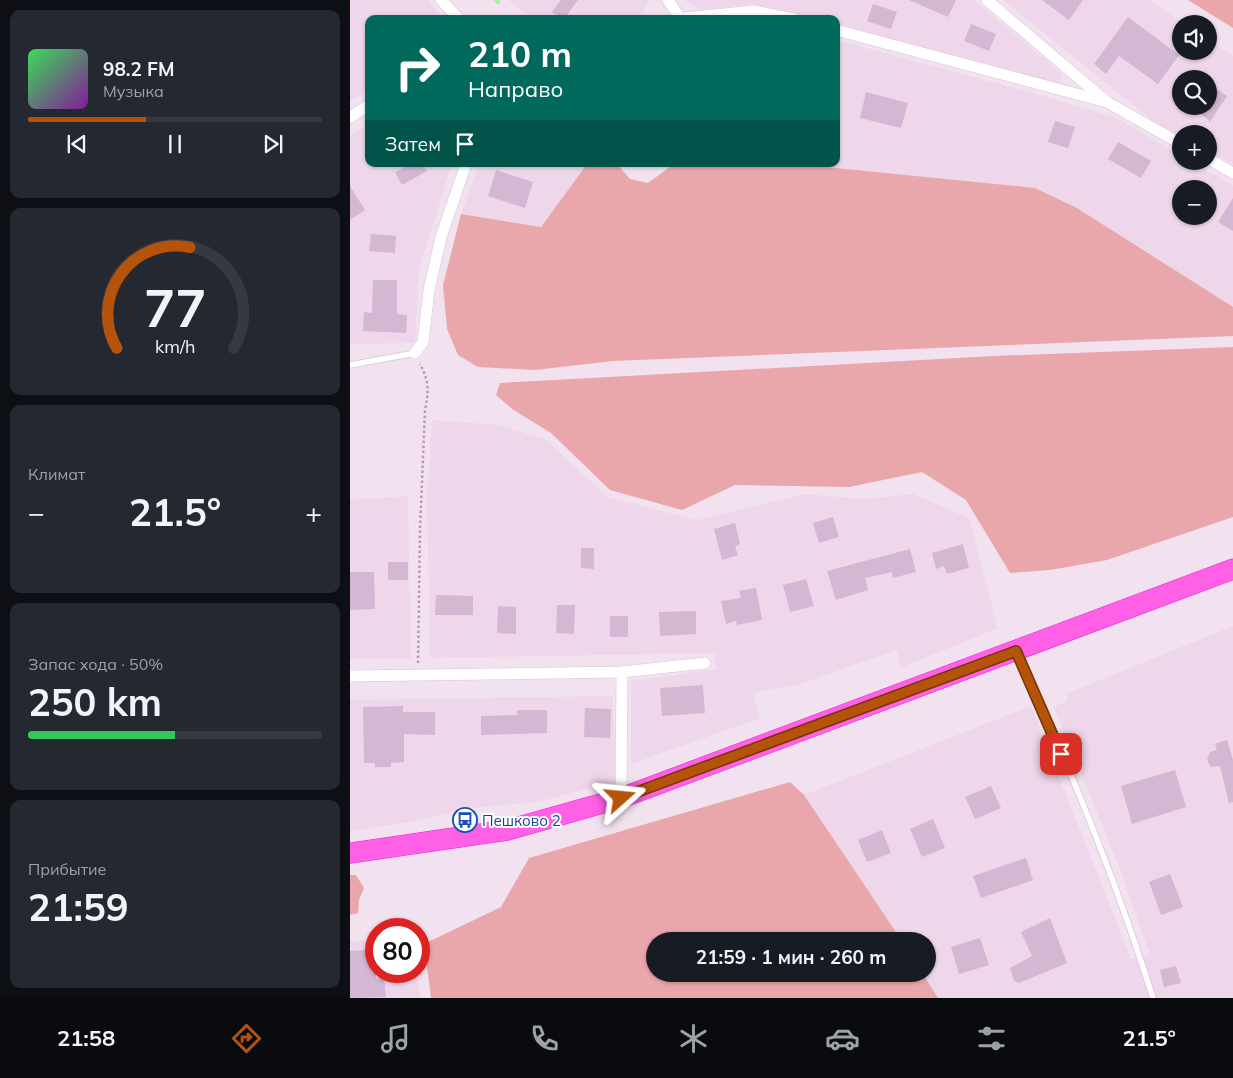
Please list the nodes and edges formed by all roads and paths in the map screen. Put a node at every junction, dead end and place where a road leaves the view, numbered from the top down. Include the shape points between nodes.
1 (441, 0) edge
2 (668, 0) edge
3 (987, 0) edge
4 (455, 15) edge
5 (676, 15) edge
6 (711, 15) edge
7 (774, 15) edge
8 (840, 31) edge
9 (1107, 102) junction
10 (365, 108) edge
11 (350, 117) edge
12 (1172, 139) edge
13 (1217, 164) edge
14 (465, 167) edge
15 (1233, 173) edge
16 (415, 354) junction
17 (350, 365) edge
18 (1233, 569) edge
19 (1016, 651) junction
20 (705, 663) dead end
21 (622, 672) junction
22 (418, 675) junction
23 (350, 676) edge
24 (621, 798) junction
25 (350, 853) edge
26 (1153, 998) edge

1 - 4 street
2 - 5 street
3 - 9 street
6 - 7 street via 754,11
8 - 9 street
9 - 12 street
10 - 11 street
13 - 15 street
14 - 16 street via 441,236 429,290 423,342
16 - 17 lane
16 - 22 path via 428,377 429,392 424,410
18 - 19 highway
19 - 24 highway
19 - 26 lane via 1105,862
20 - 21 street
21 - 22 street
21 - 24 street
22 - 23 street
24 - 25 highway via 508,830

